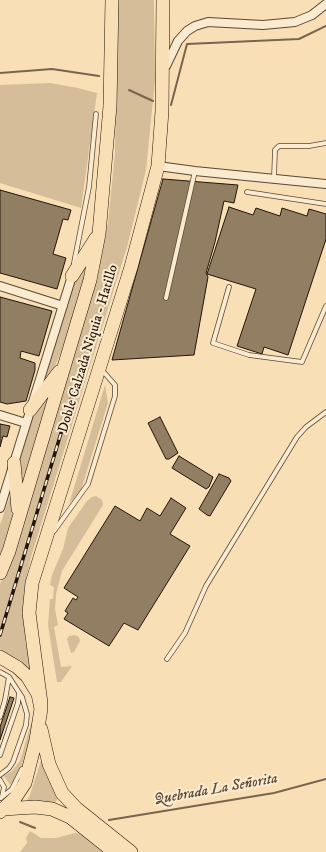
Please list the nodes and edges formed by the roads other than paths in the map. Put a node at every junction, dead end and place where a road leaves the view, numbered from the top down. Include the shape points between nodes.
1 (112, 0) edge
2 (163, 0) edge
3 (326, 4) edge
4 (161, 80) junction
5 (96, 114) dead end
6 (326, 143) edge
7 (158, 166) junction
8 (195, 171) junction
9 (274, 178) junction
10 (326, 184) edge
11 (247, 192) dead end
12 (326, 204) edge
13 (99, 234) junction
14 (72, 276) junction
15 (0, 286) edge
16 (229, 288) dead end
17 (166, 298) dead end
18 (63, 306) junction
19 (326, 306) edge
20 (64, 366) junction
21 (99, 367) junction
22 (30, 410) junction
23 (326, 412) edge
24 (0, 415) edge
25 (26, 423) junction
26 (14, 463) junction
27 (0, 508) edge
28 (19, 517) junction
29 (42, 550) junction
30 (0, 573) edge
31 (0, 656) edge
32 (167, 659) dead end
33 (0, 672) edge
34 (9, 677) junction
35 (19, 693) junction
36 (41, 704) junction
37 (0, 717) edge
38 (40, 722) junction
39 (36, 740) junction
40 (0, 755) edge
41 (25, 760) dead end
42 (23, 766) dead end
43 (0, 775) edge
44 (0, 780) edge
45 (1, 804) edge
46 (114, 852) edge
47 (131, 852) edge

1 - 13 highway, Doble Calzada Niquia - Hatillo via 110,96
2 - 4 highway, Doble Calzada Niquia - Hatillo
3 - 4 street via 312,15 295,22 263,25 208,22 195,26 186,31 178,41
4 - 7 highway, Doble Calzada Niquia - Hatillo via 162,111
5 - 14 lane via 89,188
6 - 9 lane via 279,146 275,150
7 - 8 street
7 - 21 highway, Doble Calzada Niquia - Hatillo via 131,267
8 - 9 street
8 - 17 lane
9 - 10 street
11 - 12 lane
13 - 14 highway
13 - 20 highway, Doble Calzada Niquia - Hatillo via 90,280
14 - 18 street
15 - 18 street
16 - 19 lane via 213,344 249,355 302,362
18 - 22 street
20 - 22 highway
20 - 28 highway, Doble Calzada Niquia - Hatillo
21 - 29 highway, Doble Calzada Niquia - Hatillo
21 - 29 lane via 115,385 115,396 88,484
22 - 25 street
23 - 32 lane via 297,437 206,586 185,633
24 - 25 street
25 - 26 street
26 - 27 street
26 - 28 highway
28 - 30 highway, Doble Calzada Niquia - Hatillo
29 - 36 highway, Doble Calzada Niquia - Hatillo via 32,583 29,605
31 - 36 highway via 17,666 27,676 34,685
33 - 34 lane
34 - 35 lane
34 - 37 lane
35 - 40 lane
35 - 43 lane via 26,708 26,725 13,762
36 - 38 highway
38 - 39 highway
38 - 47 highway via 49,764 62,792 76,808
39 - 41 lane
39 - 45 highway via 25,783 15,798
42 - 45 lane via 14,786
44 - 45 lane via 4,791
45 - 46 highway via 52,809 70,817

